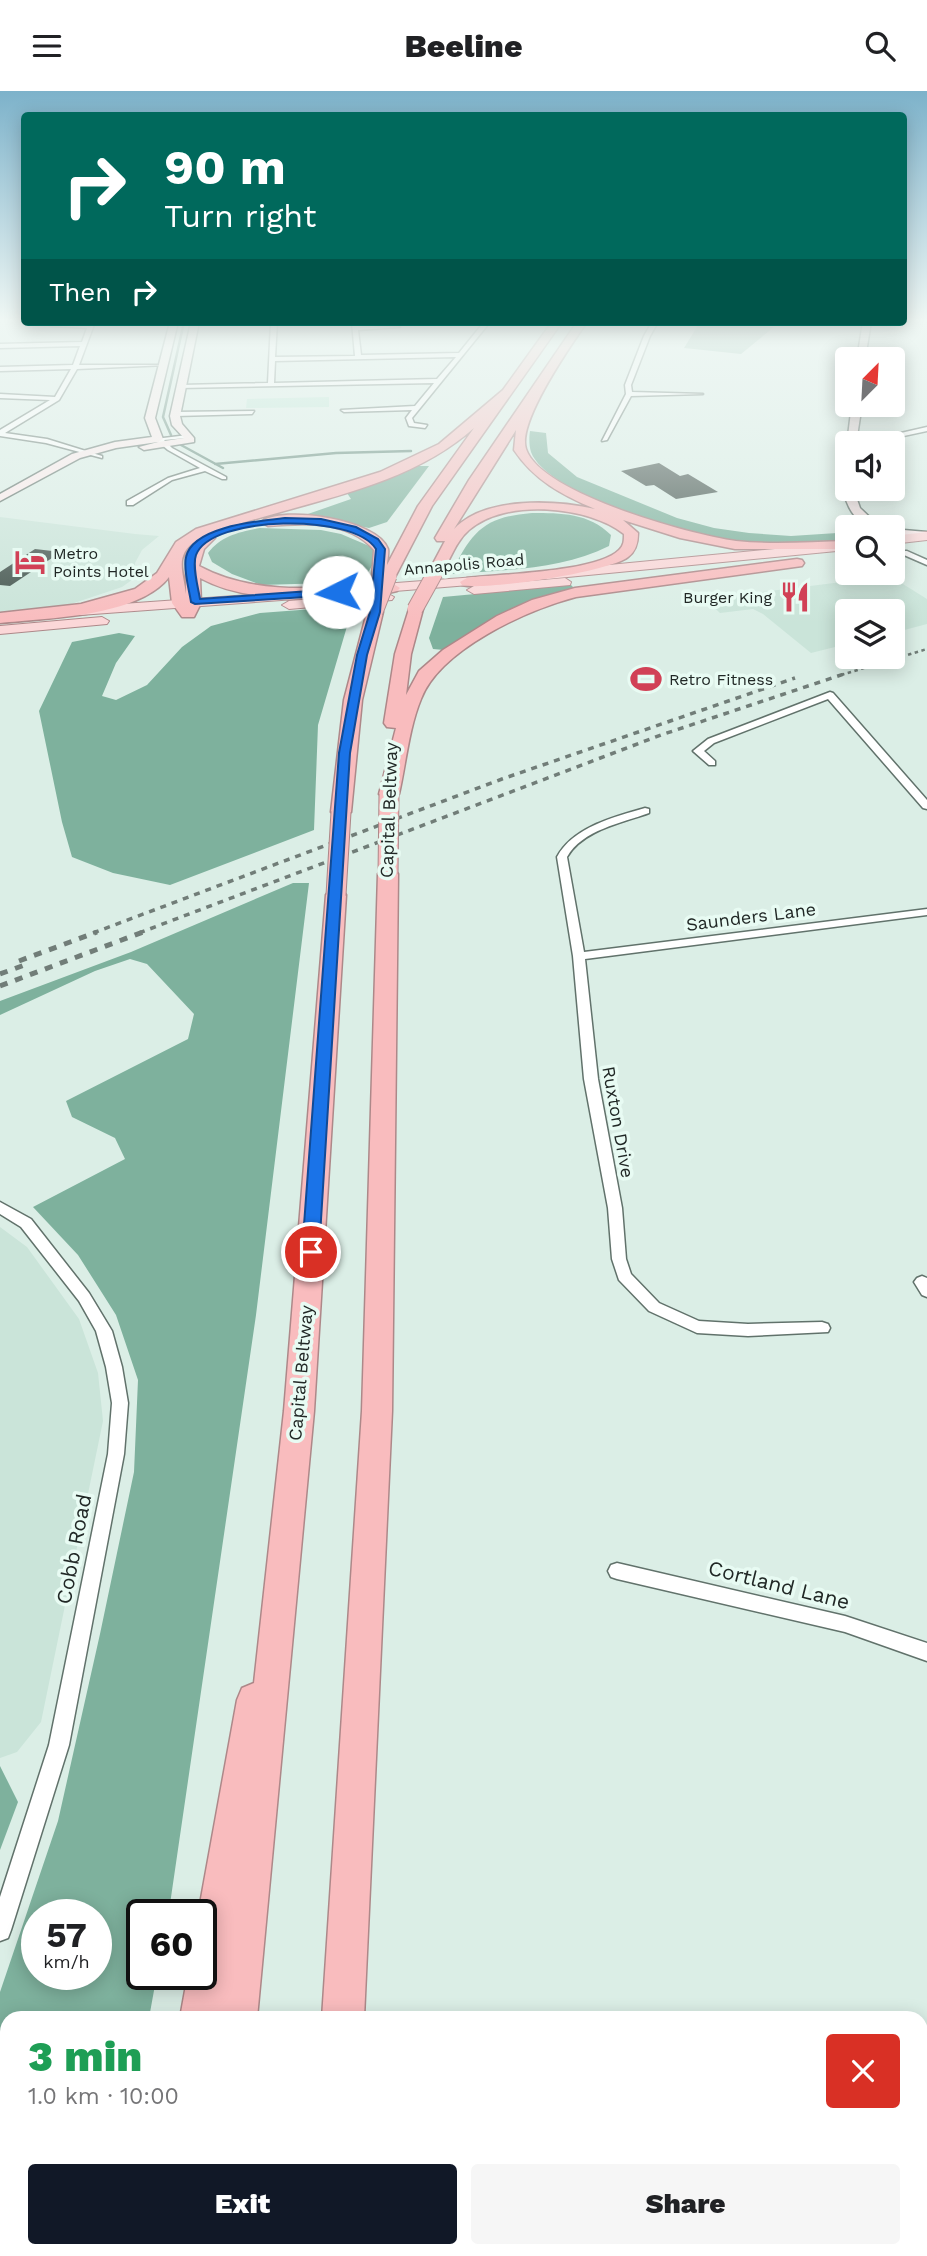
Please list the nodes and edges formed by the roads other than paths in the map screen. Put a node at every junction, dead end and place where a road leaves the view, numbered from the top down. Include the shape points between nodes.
1 (20, 421) edge
2 (151, 421) edge
3 (177, 421) edge
4 (408, 421) edge
5 (473, 421) edge
6 (486, 421) edge
7 (516, 421) edge
8 (525, 421) edge
9 (614, 421) edge
10 (425, 426) dead end
11 (927, 429) edge
12 (0, 433) edge
13 (905, 434) edge
14 (604, 440) dead end
15 (160, 441) junction
16 (86, 452) junction
17 (100, 457) junction
18 (206, 468) junction
19 (224, 478) dead end
20 (0, 499) edge
21 (849, 501) edge
22 (131, 503) dead end
23 (10, 506) dead end
24 (863, 515) edge
25 (645, 522) junction
26 (905, 533) edge
27 (927, 535) edge
28 (905, 538) edge
29 (927, 543) edge
30 (835, 546) edge
31 (835, 547) edge
32 (927, 549) edge
33 (906, 553) junction
34 (174, 558) junction
35 (835, 559) edge
36 (690, 562) junction
37 (797, 563) junction
38 (927, 563) edge
39 (192, 568) junction
40 (431, 573) junction
41 (387, 580) junction
42 (584, 581) junction
43 (467, 582) junction
44 (188, 606) junction
45 (415, 609) joint
46 (0, 619) edge
47 (0, 629) edge
48 (712, 763) dead end
49 (389, 794) junction
50 (927, 806) edge
51 (645, 811) dead end
52 (388, 874) joint
53 (927, 912) edge
54 (579, 956) junction
55 (0, 1207) edge
56 (822, 1328) dead end
57 (299, 1411) junction
58 (617, 1571) dead end
59 (927, 1652) edge
60 (360, 1739) junction
61 (0, 1930) edge
62 (202, 2011) edge
63 (237, 2011) edge
64 (343, 2011) edge
65 (359, 2011) edge

1 - 12 street
2 - 15 street
3 - 15 street via 191,440
4 - 10 street
5 - 34 highway via 416,461 342,490 216,526 189,538
6 - 41 highway via 425,506
7 - 40 highway, Capital Beltway via 458,508
8 - 25 highway via 520,449 543,477 570,494
9 - 14 street
11 - 13 street
12 - 16 street
15 - 16 street
15 - 17 street
15 - 18 street
16 - 17 street
16 - 20 street
17 - 23 street
18 - 19 street
18 - 22 street via 170,479
21 - 24 street
25 - 30 highway via 734,545
25 - 36 highway via 675,543
26 - 27 street
27 - 28 main road
29 - 33 main road via 905,547
31 - 36 main road, Annapolis Road
32 - 33 main road
33 - 38 street
34 - 44 highway
34 - 46 highway via 156,582 128,597
35 - 37 main road, Annapolis Road
36 - 42 highway via 678,569
36 - 43 main road, Annapolis Road
37 - 42 main road, Annapolis Road
37 - 49 highway via 575,593 537,603 503,619 449,653 425,675 412,699
39 - 41 highway via 212,581 254,591
39 - 41 highway via 192,552 215,534 249,524 302,520 338,524 366,534 381,549
39 - 44 highway
40 - 43 highway via 464,527 503,511 534,507 583,510 619,522 631,533 626,551 602,563
40 - 45 highway, Capital Beltway, bridge
41 - 43 main road, Annapolis Road
41 - 44 main road, Annapolis Road
41 - 57 highway, Capital Beltway, bridge via 362,655 353,700 341,812
42 - 44 main road, Annapolis Road
44 - 46 main road, Annapolis Road
44 - 47 main road, Annapolis Road
45 - 49 highway, Capital Beltway via 395,700
48 - 50 street via 698,751 710,741 830,695
49 - 52 highway, Capital Beltway, bridge
51 - 54 street, Ruxton Drive via 585,835 562,853
52 - 60 highway, Capital Beltway via 377,1411
53 - 54 street, Saunders Lane
54 - 56 street, Ruxton Drive via 591,1079 624,1276 654,1307 697,1327
55 - 61 street, Cobb Road via 26,1223 84,1297 104,1331 120,1403 116,1454 59,1745
57 - 62 highway
57 - 63 highway, Capital Beltway
58 - 59 street, Cortland Lane via 845,1625
60 - 64 highway, Capital Beltway
60 - 65 highway

